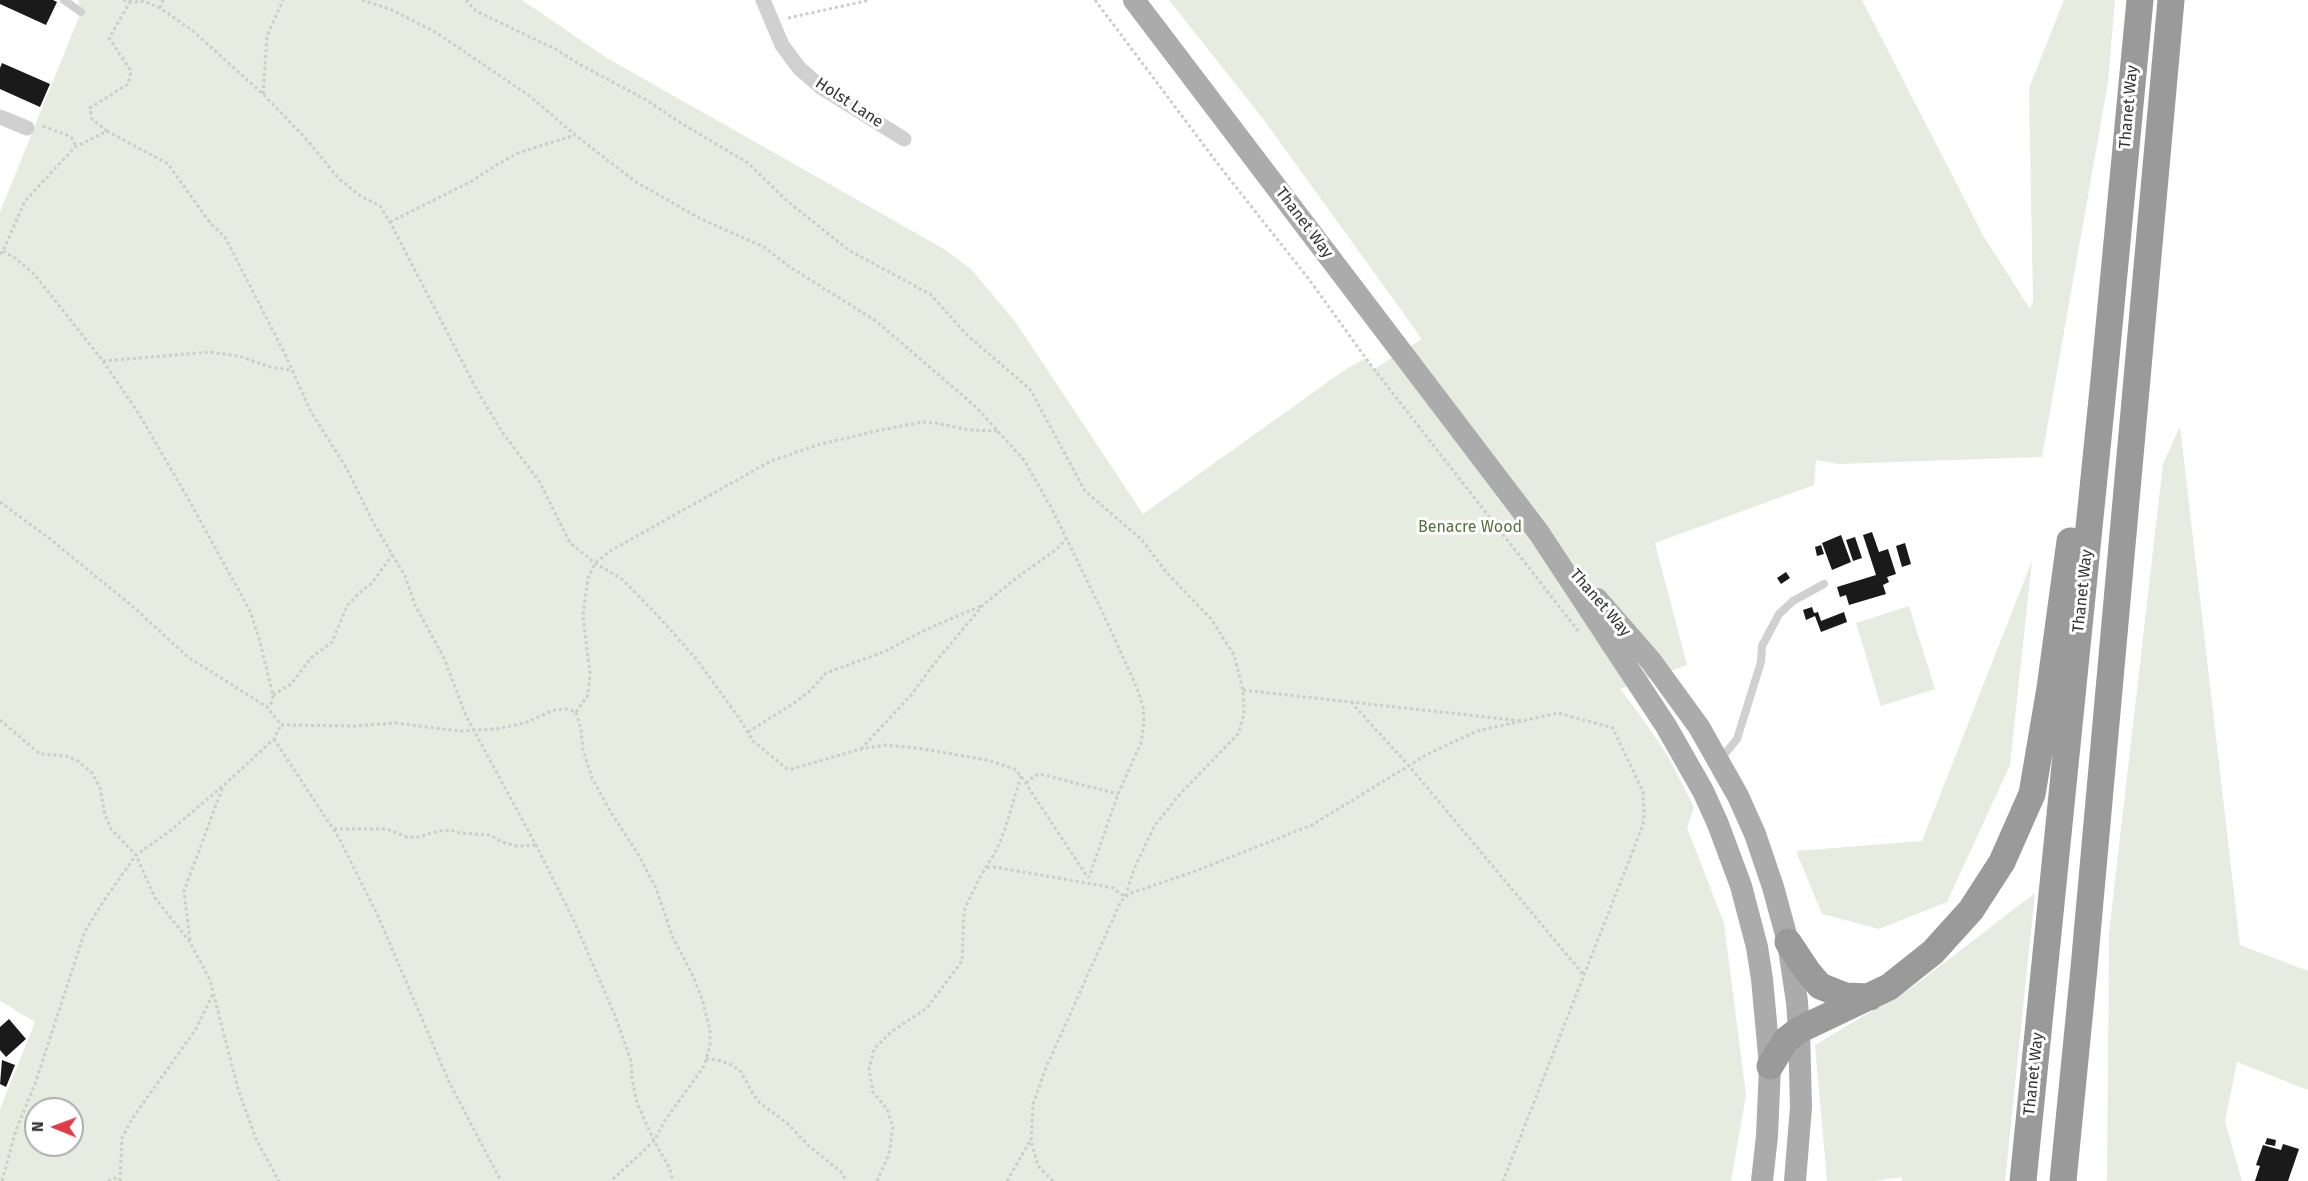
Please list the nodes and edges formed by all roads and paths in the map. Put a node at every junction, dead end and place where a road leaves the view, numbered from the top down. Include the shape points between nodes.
1 (64, 0) edge
2 (123, 0) edge
3 (163, 0) edge
4 (283, 0) edge
5 (362, 0) edge
6 (466, 0) edge
7 (763, 0) edge
8 (870, 0) edge
9 (1095, 0) edge
10 (1134, 0) edge
11 (2140, 0) edge
12 (2171, 0) edge
13 (131, 1) edge
14 (160, 8) junction
15 (81, 12) dead end
16 (772, 21) junction
17 (262, 94) junction
18 (0, 117) edge
19 (27, 128) joint
20 (107, 131) junction
21 (575, 135) junction
22 (904, 139) dead end
23 (75, 147) junction
24 (390, 222) junction
25 (2, 253) edge
26 (103, 361) junction
27 (290, 370) junction
28 (2104, 379) junction
29 (999, 431) junction
30 (0, 502) edge
31 (1539, 533) junction
32 (1066, 539) junction
33 (393, 554) junction
34 (595, 563) junction
35 (1824, 584) dead end
36 (984, 604) junction
37 (1580, 634) dead end
38 (1243, 690) junction
39 (273, 695) junction
40 (1351, 702) junction
41 (267, 707) junction
42 (576, 712) junction
43 (0, 720) edge
44 (1525, 721) junction
45 (281, 724) junction
46 (474, 731) junction
47 (748, 733) junction
48 (274, 739) junction
49 (861, 749) junction
50 (1719, 761) junction
51 (1409, 766) junction
52 (1021, 776) junction
53 (1026, 783) junction
54 (225, 784) junction
55 (1118, 794) junction
56 (334, 829) junction
57 (536, 845) junction
58 (136, 855) junction
59 (986, 868) junction
60 (1088, 878) junction
61 (1086, 883) junction
62 (1125, 897) junction
63 (190, 942) junction
64 (1788, 942) junction
65 (2084, 968) junction
66 (1583, 974) junction
67 (213, 992) junction
68 (1873, 996) junction
69 (1799, 1030) junction
70 (706, 1059) junction
71 (1770, 1066) junction
72 (1031, 1140) junction
73 (654, 1141) junction
74 (120, 1179) edge
75 (2, 1181) edge
76 (108, 1181) edge
77 (279, 1181) edge
78 (501, 1181) edge
79 (610, 1181) edge
80 (673, 1181) edge
81 (847, 1181) edge
82 (877, 1181) edge
83 (1007, 1181) edge
84 (1053, 1181) edge
85 (1503, 1181) edge
86 (1762, 1181) edge
87 (1795, 1181) edge
88 (2023, 1181) edge
89 (2063, 1181) edge
90 (2080, 1181) edge

1 - 15 lane
2 - 13 path
3 - 14 path
4 - 17 path via 267,36
5 - 21 path via 390,9 437,33 531,97
6 - 38 path via 476,11 645,99 748,163 787,201 850,251 930,294 968,336 1030,389 1085,491 1141,539 1211,619 1234,655
7 - 16 street, Holst Lane
8 - 16 path
9 - 37 path
10 - 31 main road, Thanet Way
11 - 28 highway, Thanet Way
12 - 65 highway, Thanet Way
13 - 14 path via 144,1
13 - 20 path via 109,38 131,71 128,84 90,108 92,119
14 - 17 path
16 - 22 street, Holst Lane via 782,45 799,68 822,88
17 - 24 path via 338,178 358,195 380,206
18 - 19 street
19 - 23 path via 41,124 69,136
20 - 23 path
20 - 27 path via 168,164 211,224 225,237
21 - 24 path via 519,153 472,182
21 - 29 path via 636,182 701,219 764,247 876,321
23 - 25 path via 25,201
24 - 34 path via 492,415 539,481 570,543
25 - 26 path via 34,274
26 - 27 path via 209,352
26 - 39 path via 139,414 229,569 253,620
27 - 33 path
28 - 68 highway via 2076,491 2032,794 2002,862 1971,910 1919,965
28 - 88 highway, Thanet Way
29 - 32 path via 1024,460
29 - 34 path via 922,422 817,445 771,461 610,550
30 - 41 path via 131,605 188,657
31 - 50 main road, Thanet Way via 1652,662
31 - 71 main road, Thanet Way via 1666,726 1718,824 1742,886 1757,946
32 - 36 path
32 - 55 path via 1143,707 1141,743
33 - 39 path via 372,583 347,606 332,642 312,657 291,684
33 - 46 path via 444,658
34 - 42 path via 583,605 590,673 588,695
34 - 47 path via 624,580 659,617 697,660
35 - 50 lane via 1779,614 1762,646 1761,662 1737,739
36 - 47 path via 886,651 826,673 810,691
36 - 49 path via 912,694
38 - 40 path
38 - 62 path via 1244,714 1238,734 1155,825
39 - 41 path
40 - 44 path
40 - 51 path
41 - 45 path
42 - 46 path via 554,710 525,723
42 - 70 path via 592,778 656,888 673,938 702,999 710,1030
43 - 58 path via 40,754 67,756 92,773 111,829
44 - 51 path via 1477,731
44 - 66 path via 1558,713 1613,728 1643,792 1643,825
45 - 46 path via 395,723
45 - 48 path
46 - 57 path
47 - 49 path via 777,761 792,769
48 - 54 path
48 - 56 path
49 - 52 path via 885,745 988,760 1014,768
50 - 64 main road, Thanet Way via 1755,834
51 - 62 path via 1312,825
51 - 66 path
52 - 53 path
52 - 59 path via 1005,829
53 - 55 path via 1040,774
53 - 60 path
54 - 58 path
54 - 63 path via 184,891
55 - 60 path
56 - 57 path via 387,830 407,837 451,830 489,835 517,846
56 - 78 path via 378,916 450,1084
57 - 73 path via 614,1013 631,1061 637,1103
58 - 63 path via 155,898
58 - 75 path via 85,931
59 - 61 path
59 - 82 path via 964,911 962,961 927,1008 891,1032 874,1049 869,1069 873,1092 893,1127 889,1154
60 - 61 path
61 - 62 path via 1113,888
62 - 72 path via 1102,939 1045,1070 1033,1104
63 - 67 path
64 - 68 highway via 1820,986 1845,996
64 - 69 main road, Thanet Way
65 - 89 highway, Thanet Way
65 - 90 highway
66 - 85 path
67 - 74 path via 196,1029 122,1138
67 - 77 path via 238,1089 256,1139
68 - 69 highway
69 - 71 highway via 1782,1045
69 - 87 main road, Thanet Way via 1801,1107
70 - 73 path
70 - 81 path via 732,1065 741,1072 760,1103 788,1124
71 - 86 main road, Thanet Way
72 - 83 path
72 - 84 path via 1038,1166
73 - 79 path
73 - 80 path
74 - 76 path

